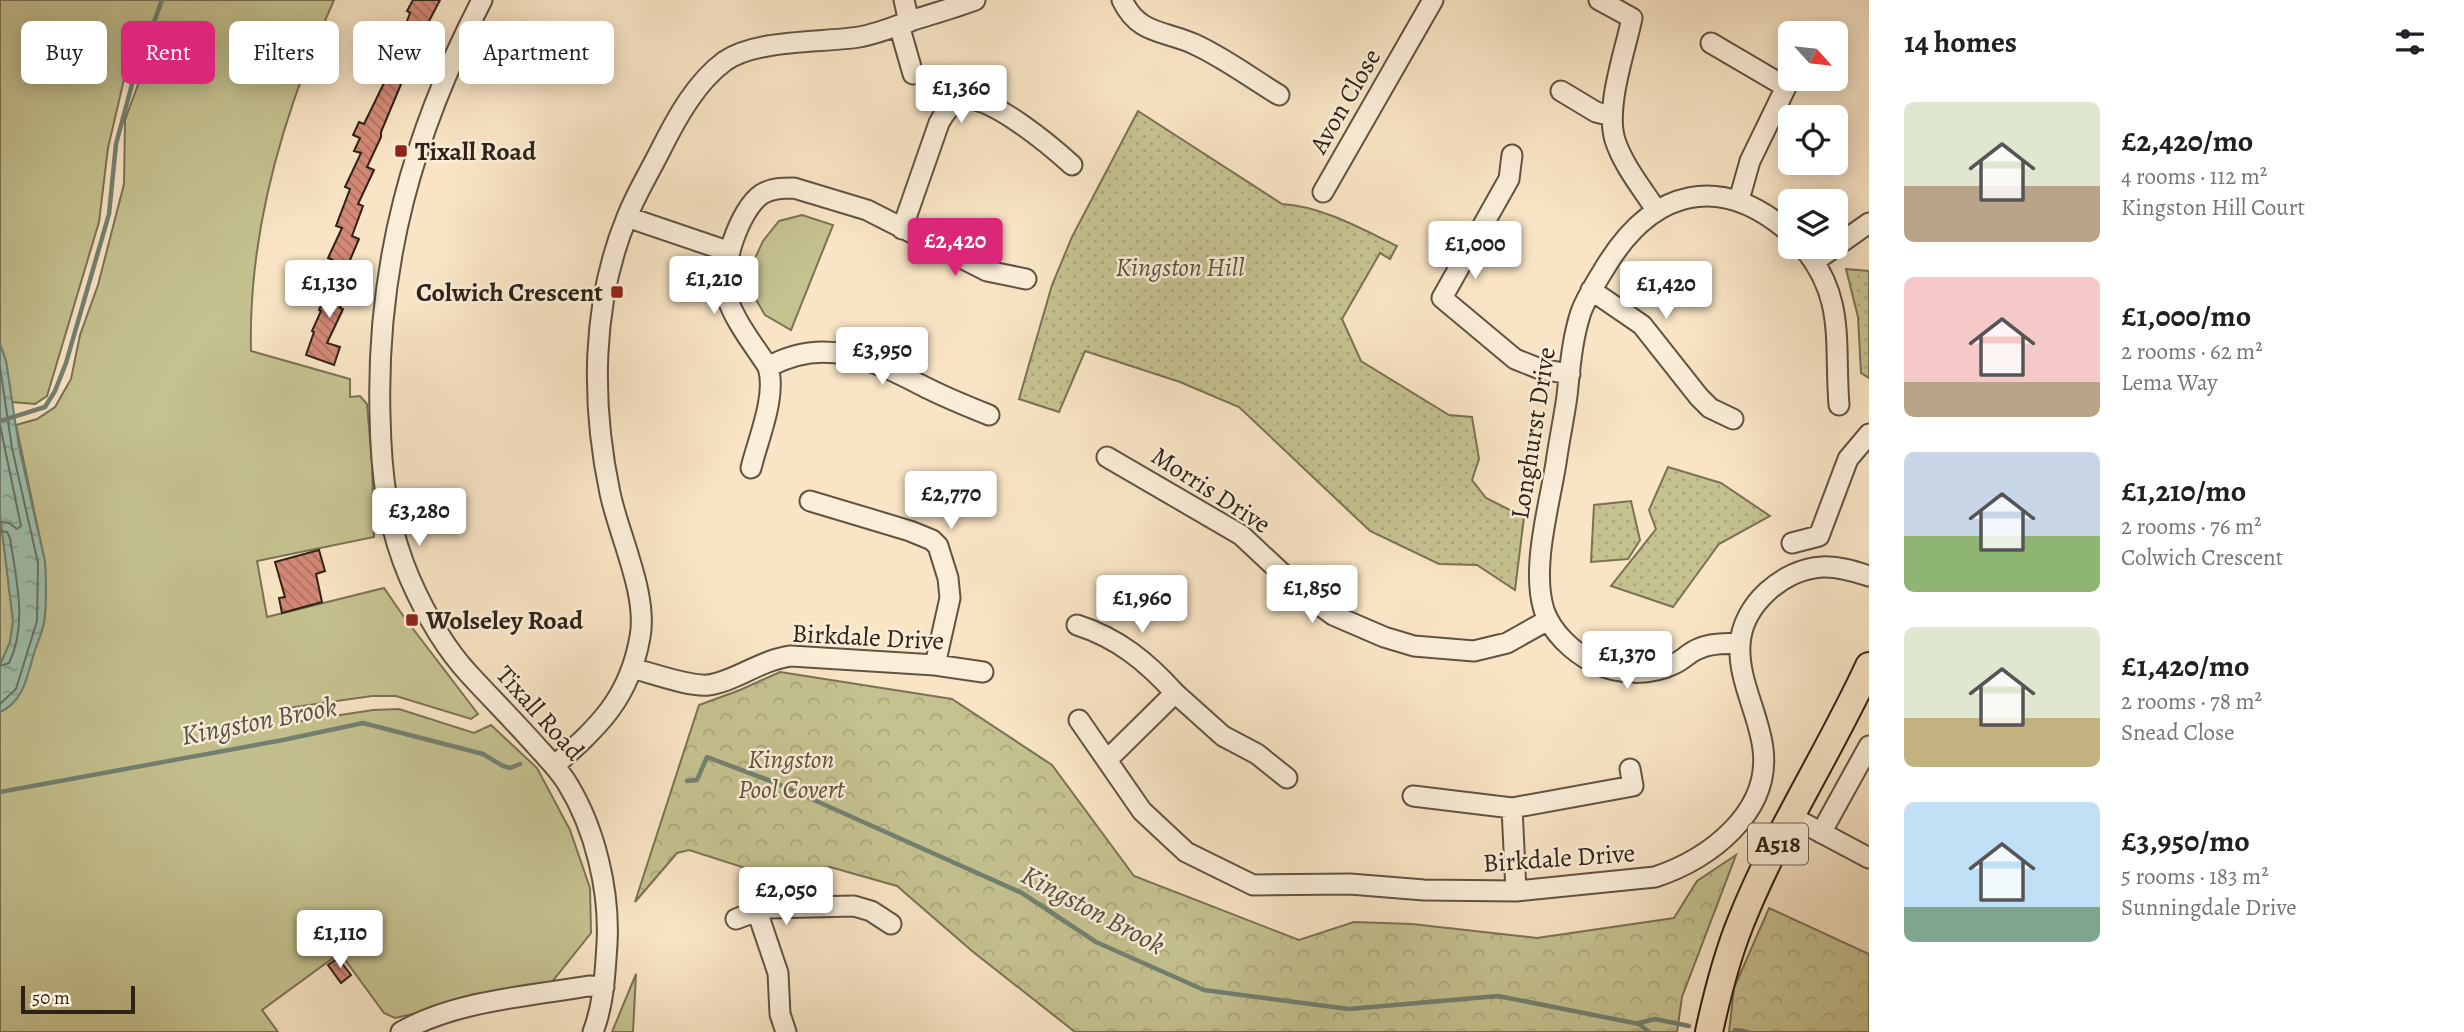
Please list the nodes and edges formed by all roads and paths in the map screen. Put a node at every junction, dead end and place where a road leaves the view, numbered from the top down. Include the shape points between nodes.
1 (482, 0) edge
2 (904, 0) edge
3 (975, 0) edge
4 (1122, 0) edge
5 (1433, 0) edge
6 (1600, 0) edge
7 (904, 24) junction
8 (1712, 43) dead end
9 (913, 74) dead end
10 (1561, 91) dead end
11 (1279, 95) dead end
12 (1612, 116) junction
13 (1512, 155) dead end
14 (1072, 164) dead end
15 (1323, 192) dead end
16 (1739, 201) junction
17 (1656, 210) junction
18 (627, 216) junction
19 (1778, 222) edge
20 (1869, 223) edge
21 (902, 229) junction
22 (1848, 234) edge
23 (730, 251) junction
24 (1812, 259) edge
25 (1026, 279) dead end
26 (1591, 290) junction
27 (768, 367) junction
28 (1570, 374) junction
29 (1839, 405) dead end
30 (989, 415) dead end
31 (1733, 419) dead end
32 (1869, 434) edge
33 (1107, 457) dead end
34 (751, 468) dead end
35 (810, 501) dead end
36 (1792, 543) dead end
37 (1869, 576) edge
38 (1548, 620) junction
39 (1077, 625) dead end
40 (1740, 644) junction
41 (935, 665) junction
42 (1869, 666) edge
43 (632, 668) junction
44 (983, 672) dead end
45 (1175, 694) junction
46 (1079, 720) dead end
47 (1869, 746) edge
48 (1108, 759) junction
49 (554, 766) junction
50 (1630, 769) dead end
51 (1287, 778) dead end
52 (1413, 796) dead end
53 (1512, 808) junction
54 (1792, 817) junction
55 (1821, 833) junction
56 (1869, 858) edge
57 (1516, 891) junction
58 (757, 911) junction
59 (736, 919) dead end
60 (891, 924) dead end
61 (604, 987) junction
62 (401, 1032) edge
63 (593, 1032) edge
64 (786, 1032) edge
65 (1709, 1032) edge

1 - 49 street, Tixall Road via 452,57 425,127 394,239 384,299 379,386 383,483 398,550 440,636
2 - 7 street
3 - 7 street
4 - 11 street via 1145,27 1194,44
5 - 15 street, Avon Close
6 - 12 street via 1632,18
7 - 9 street
7 - 18 street via 861,37 751,50 725,61 687,103
8 - 16 street via 1786,87 1750,161
10 - 12 street
12 - 17 street via 1616,142
13 - 28 street via 1509,179 1442,298 1515,359
14 - 21 street via 990,106 976,100 958,102 946,110 939,123
16 - 17 street, Longhurst Drive via 1704,196
16 - 19 street, Longhurst Drive
17 - 26 street, Longhurst Drive via 1627,234
18 - 23 street
18 - 43 street via 615,251 596,366 597,408 610,495 641,606
20 - 22 street
21 - 23 street via 867,210 782,188 762,194 752,203
21 - 25 street via 987,271
23 - 27 street via 724,280 727,298
24 - 29 street via 1835,309
26 - 28 street, Longhurst Drive via 1575,331
26 - 31 street via 1642,325 1699,397
27 - 30 street via 799,353 841,353 879,364
27 - 34 street via 771,391
28 - 38 street, Longhurst Drive via 1542,545 1541,594
32 - 36 street via 1848,459 1819,536
33 - 38 street, Morris Drive via 1241,535 1333,615 1384,637 1414,646 1474,651 1507,643
35 - 41 street via 910,531 939,547 950,598
37 - 40 street, Birkdale Drive via 1820,567 1789,576 1756,604 1746,619
38 - 40 street, Longhurst Drive via 1586,659 1625,671 1667,667 1709,645
39 - 45 street via 1129,650
40 - 57 street, Birkdale Drive via 1764,768 1754,800 1731,832 1693,861 1655,877
41 - 43 street, Birkdale Drive via 791,656 704,685
41 - 44 street, Birkdale Drive
42 - 54 highway, A518
43 - 49 street via 607,715
45 - 48 street
45 - 51 street via 1223,736 1257,754
46 - 48 street, Birkdale Drive
47 - 55 street
48 - 57 street, Birkdale Drive via 1142,811 1186,852 1253,885
49 - 61 street, Tixall Road via 596,845 607,912
50 - 53 street via 1633,786
52 - 53 street
53 - 57 street
54 - 55 street
54 - 65 highway, A518 via 1740,923
55 - 56 street
58 - 59 street
58 - 60 street via 854,906
58 - 64 street via 778,974
61 - 62 street via 464,1008 417,1022
61 - 63 street, Tixall Road

